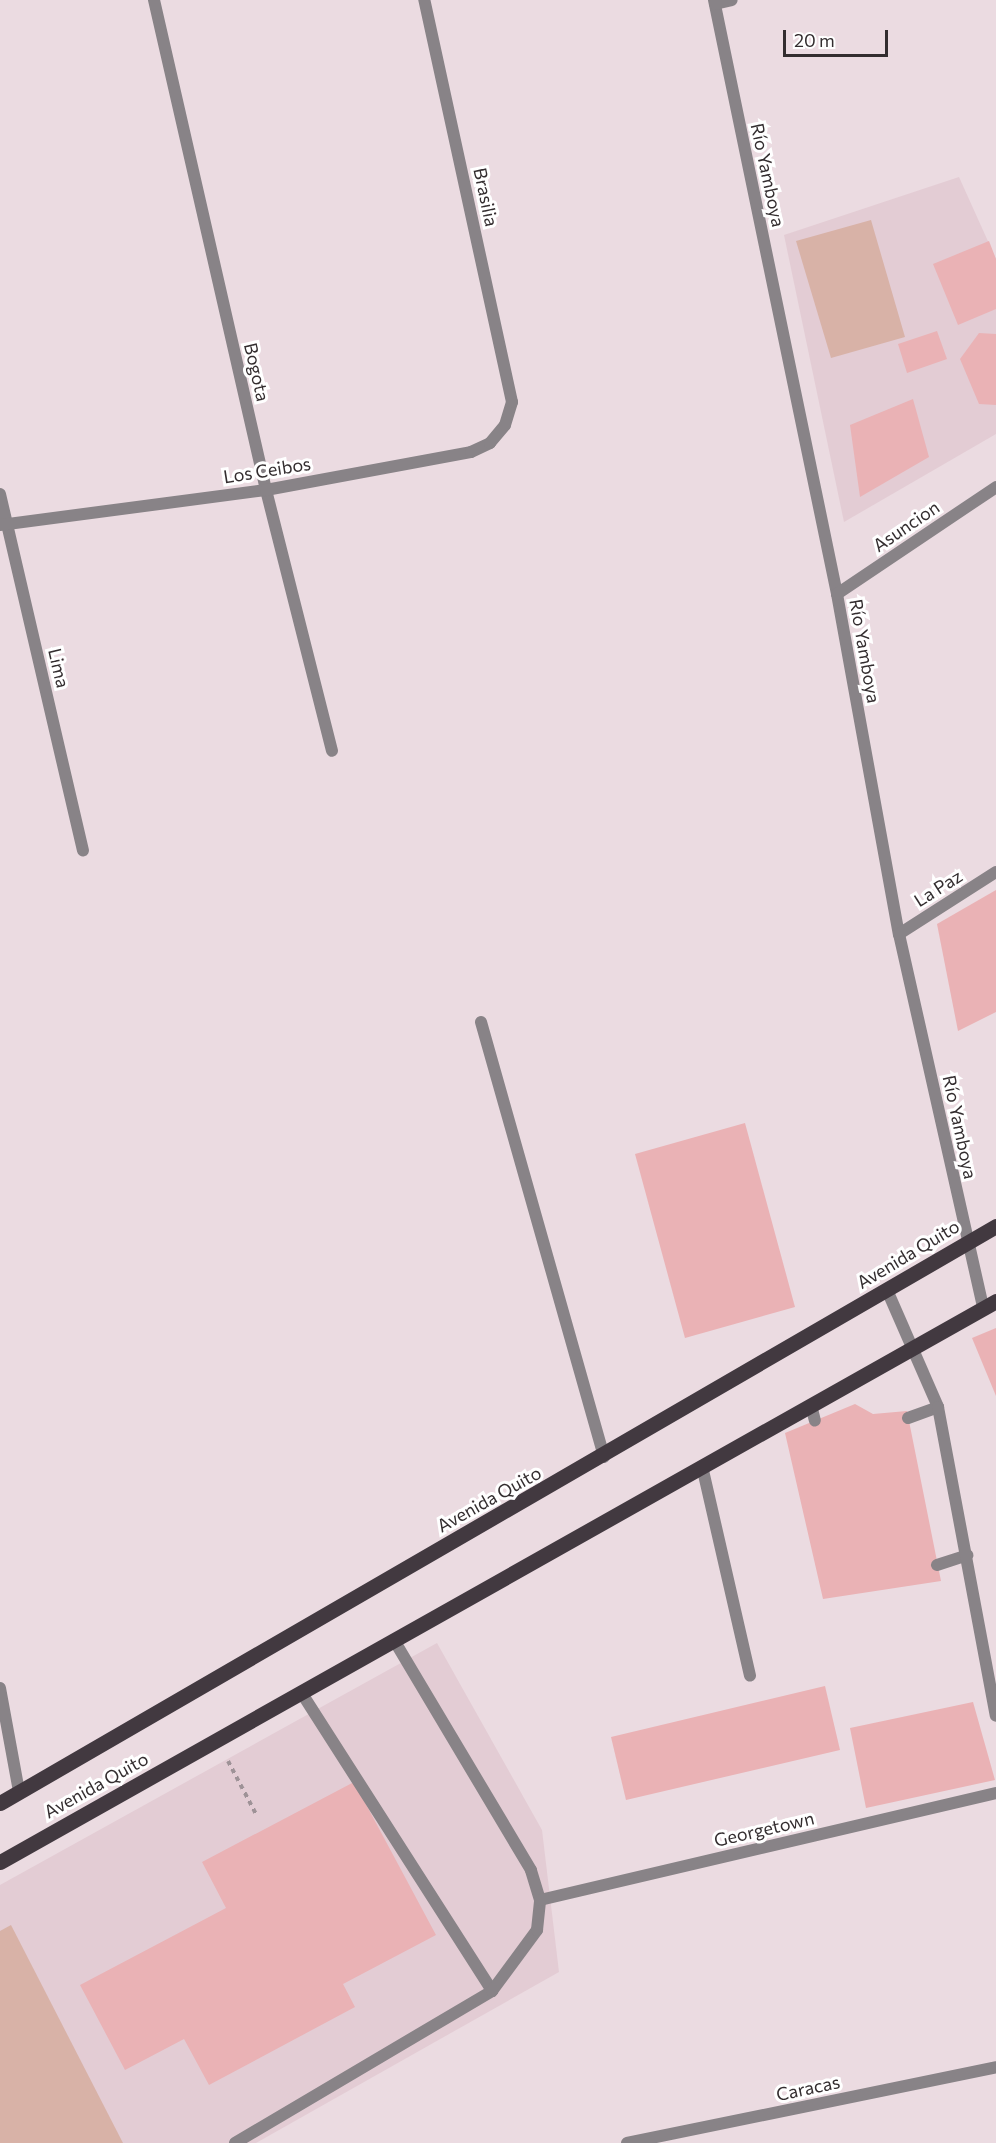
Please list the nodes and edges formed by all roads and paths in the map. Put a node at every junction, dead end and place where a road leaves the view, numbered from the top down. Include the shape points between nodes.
1 (154, 0) edge
2 (424, 0) edge
3 (732, 0) edge
4 (715, 2) edge
5 (512, 402) joint
6 (996, 488) edge
7 (266, 490) junction
8 (0, 494) edge
9 (3, 524) edge
10 (837, 594) junction
11 (332, 751) dead end
12 (83, 850) dead end
13 (996, 872) edge
14 (899, 934) junction
15 (481, 1022) dead end
16 (996, 1226) edge
17 (966, 1242) junction
18 (887, 1290) junction
19 (989, 1304) edge
20 (914, 1347) junction
21 (811, 1405) junction
22 (938, 1407) junction
23 (908, 1418) dead end
24 (815, 1421) dead end
25 (604, 1457) junction
26 (702, 1466) junction
27 (967, 1555) junction
28 (937, 1565) dead end
29 (394, 1640) junction
30 (750, 1676) dead end
31 (0, 1688) edge
32 (302, 1692) junction
33 (996, 1716) edge
34 (216, 1740) junction
35 (19, 1792) junction
36 (996, 1793) edge
37 (0, 1803) edge
38 (257, 1816) dead end
39 (0, 1862) edge
40 (540, 1900) junction
41 (492, 1991) junction
42 (996, 2067) edge
43 (235, 2143) edge
44 (627, 2143) edge

1 - 7 street, Bogota
2 - 5 street, Brasilia
3 - 4 street
4 - 10 street, Río Yamboya
5 - 7 street, Los Ceibos via 505,425 490,442 471,452
6 - 10 street, Asuncion
7 - 9 street, Los Ceibos
7 - 11 street, Bogota
8 - 9 street, Lima
9 - 12 street, Lima
10 - 14 street, Río Yamboya
13 - 14 street, La Paz
14 - 17 street, Río Yamboya
15 - 25 street
16 - 17 main road, Avenida Quito
17 - 18 main road, Avenida Quito
17 - 19 street, Río Yamboya
18 - 20 street
18 - 25 main road, Avenida Quito
19 - 20 main road, Avenida Quito
20 - 21 main road, Avenida Quito
20 - 22 street
21 - 24 street
21 - 26 main road, Avenida Quito
22 - 23 street
22 - 27 street
25 - 35 main road, Avenida Quito
26 - 29 main road, Avenida Quito
26 - 30 street
27 - 28 street
27 - 33 street
29 - 32 main road, Avenida Quito
29 - 40 street via 531,1870
31 - 35 street
32 - 34 main road, Avenida Quito
32 - 41 street
34 - 38 path
34 - 39 main road, Avenida Quito
35 - 37 main road, Avenida Quito
36 - 40 street, Georgetown
40 - 41 street via 537,1930
41 - 43 street
42 - 44 street, Caracas

